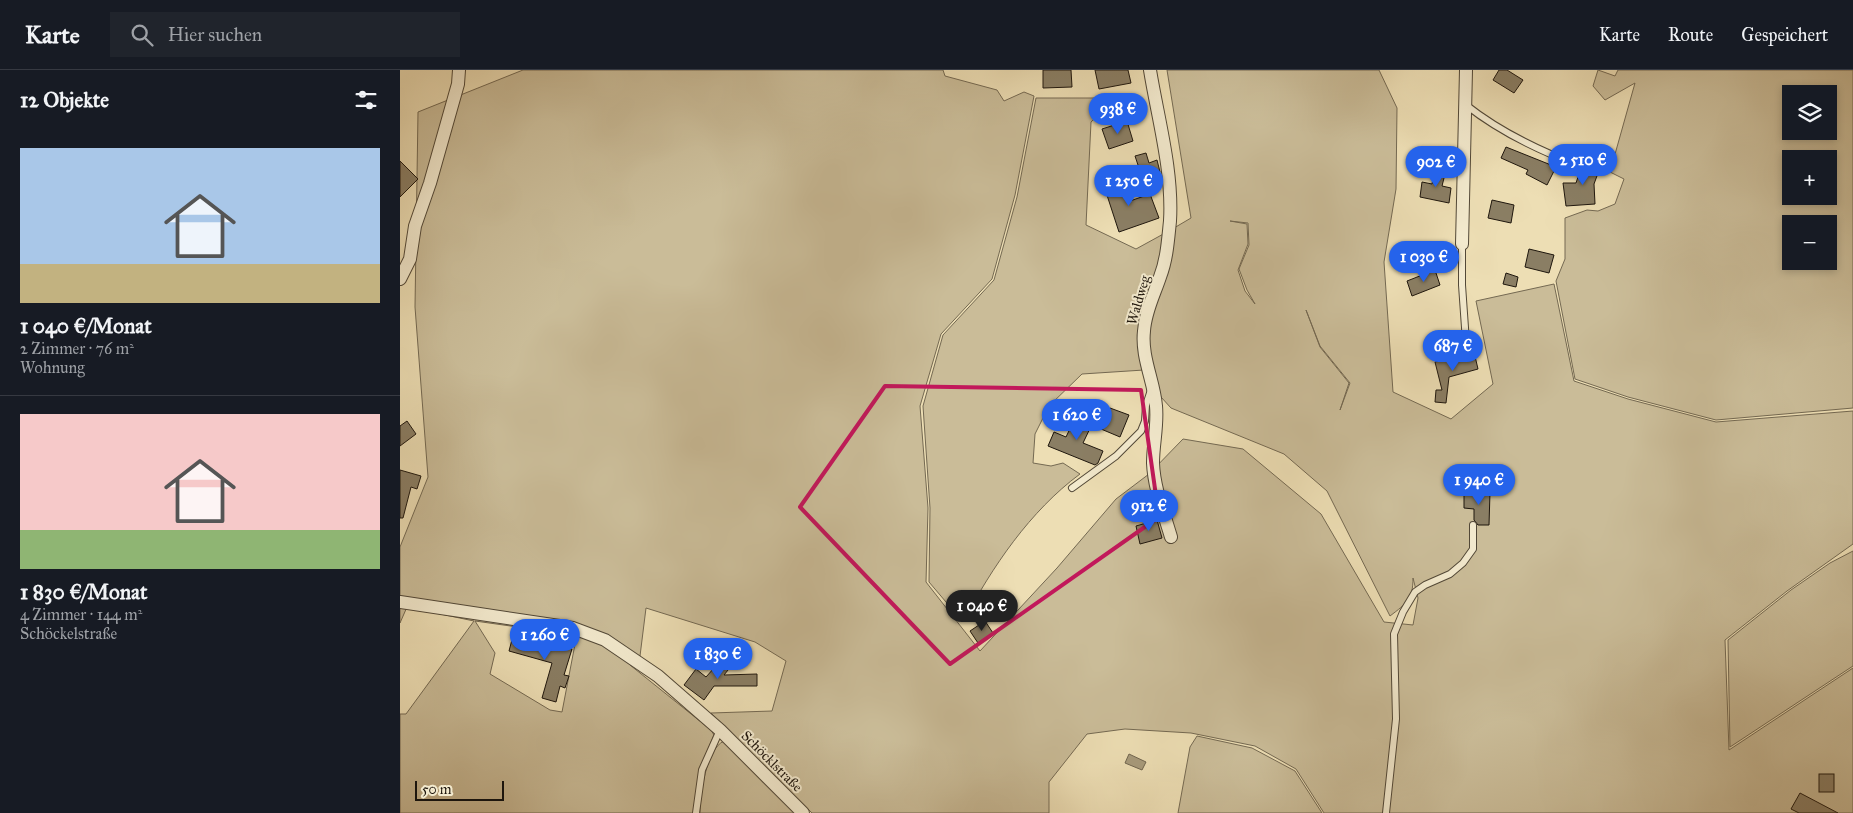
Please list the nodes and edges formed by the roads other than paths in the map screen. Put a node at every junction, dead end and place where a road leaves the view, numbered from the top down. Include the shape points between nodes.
1 (459, 70) edge
2 (1150, 70) edge
3 (1466, 70) edge
4 (1466, 105) junction
5 (1580, 166) dead end
6 (1462, 244) joint
7 (400, 279) edge
8 (1466, 342) dead end
9 (1152, 386) junction
10 (1072, 488) dead end
11 (1473, 525) dead end
12 (1171, 537) dead end
13 (400, 602) edge
14 (720, 730) junction
15 (696, 813) edge
16 (802, 813) edge
17 (1386, 813) edge

1 - 7 street via 458,84 415,226 410,259
2 - 9 street, Waldweg via 1166,159 1170,219 1166,256 1143,333
3 - 4 street
4 - 5 lane via 1516,138
4 - 6 street
6 - 8 lane
9 - 10 lane via 1141,431 1116,456
9 - 12 street, Waldweg via 1157,422 1153,464 1156,488
11 - 17 lane via 1473,549 1463,563 1450,574 1415,592 1394,634 1396,719
13 - 14 street, Schöcklstraße via 573,628 605,640 658,676
14 - 15 lane via 702,770
14 - 16 street, Schöcklstraße

